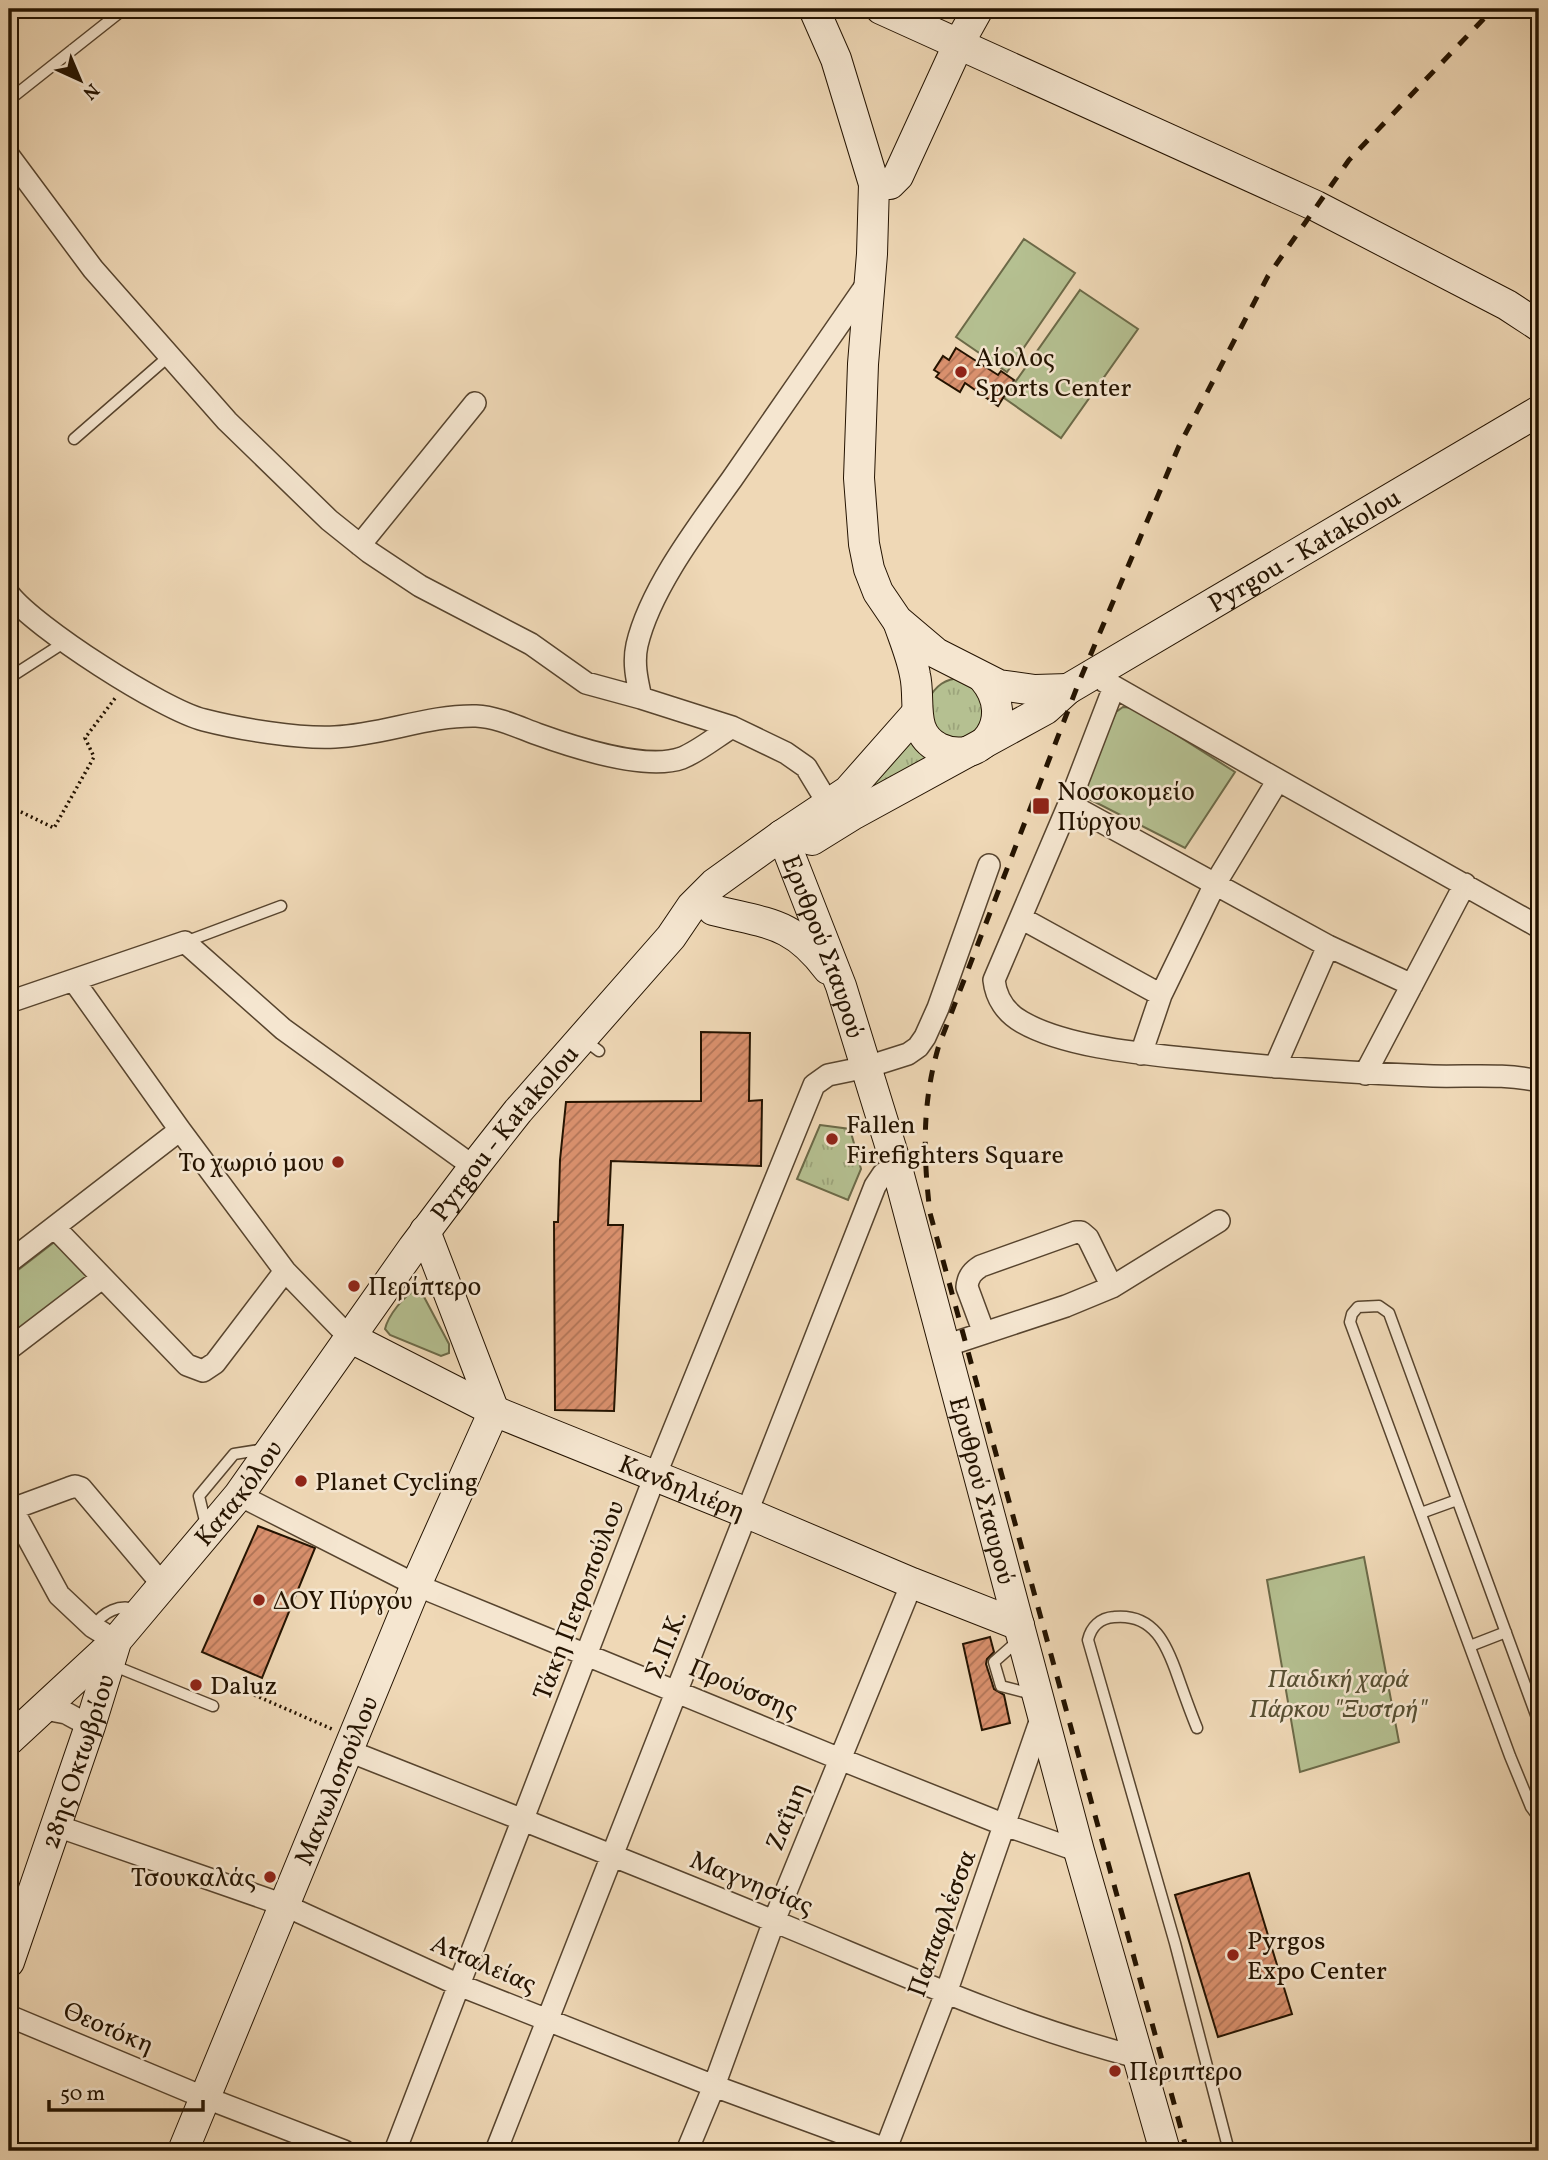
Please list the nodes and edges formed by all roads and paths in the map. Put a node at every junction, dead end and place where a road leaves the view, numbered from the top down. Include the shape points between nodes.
1 (124, 9) edge
2 (814, 9) edge
3 (881, 9) edge
4 (978, 9) edge
5 (959, 43) junction
6 (9, 100) edge
7 (9, 156) edge
8 (874, 184) junction
9 (869, 281) junction
10 (1507, 305) junction
11 (1539, 305) edge
12 (1539, 326) edge
13 (168, 357) junction
14 (475, 402) dead end
15 (1539, 411) edge
16 (75, 439) dead end
17 (360, 545) junction
18 (9, 594) edge
19 (897, 620) junction
20 (65, 642) junction
21 (978, 675) junction
22 (9, 678) edge
23 (127, 681) junction
24 (1092, 683) junction
25 (641, 698) junction
26 (917, 707) junction
27 (732, 727) junction
28 (978, 746) junction
29 (1278, 780) junction
30 (1069, 804) junction
31 (829, 805) junction
32 (11, 807) dead end
33 (786, 844) junction
34 (989, 865) dead end
35 (1214, 884) junction
36 (1465, 884) junction
37 (281, 906) dead end
38 (713, 910) junction
39 (1021, 919) junction
40 (1539, 927) edge
41 (671, 937) junction
42 (185, 942) junction
43 (1328, 946) junction
44 (74, 981) junction
45 (1412, 985) junction
46 (841, 986) junction
47 (1161, 995) junction
48 (9, 1002) edge
49 (1141, 1054) junction
50 (867, 1067) junction
51 (1275, 1068) junction
52 (1365, 1074) junction
53 (1539, 1081) edge
54 (180, 1130) junction
55 (896, 1164) junction
56 (474, 1167) junction
57 (1219, 1221) dead end
58 (55, 1228) junction
59 (425, 1231) junction
60 (9, 1262) edge
61 (285, 1270) junction
62 (102, 1278) junction
63 (1112, 1287) junction
64 (984, 1332) junction
65 (349, 1338) junction
66 (944, 1346) junction
67 (9, 1349) edge
68 (494, 1411) junction
69 (272, 1448) junction
70 (655, 1476) junction
71 (239, 1495) junction
72 (1457, 1500) junction
73 (10, 1506) edge
74 (747, 1513) junction
75 (1421, 1513) junction
76 (207, 1532) junction
77 (912, 1583) junction
78 (162, 1584) junction
79 (416, 1585) junction
80 (1021, 1631) junction
81 (1506, 1632) junction
82 (106, 1644) junction
83 (1470, 1646) junction
84 (586, 1655) junction
85 (229, 1684) dead end
86 (677, 1690) junction
87 (1042, 1703) junction
88 (213, 1706) dead end
89 (45, 1709) junction
90 (1539, 1723) edge
91 (90, 1726) junction
92 (1197, 1728) dead end
93 (12, 1729) edge
94 (343, 1741) junction
95 (840, 1759) junction
96 (1539, 1818) edge
97 (523, 1820) junction
98 (1006, 1825) junction
99 (57, 1826) junction
100 (1079, 1851) junction
101 (612, 1854) junction
102 (284, 1905) junction
103 (774, 1921) junction
104 (11, 1949) edge
105 (459, 1985) junction
106 (946, 1993) junction
107 (9, 2016) edge
108 (548, 2020) junction
109 (1137, 2057) junction
110 (714, 2086) junction
111 (205, 2096) junction
112 (183, 2151) edge
113 (344, 2151) edge
114 (395, 2151) edge
115 (496, 2151) edge
116 (687, 2151) edge
117 (887, 2151) edge
118 (1166, 2151) edge
119 (1229, 2151) edge

1 - 6 lane
2 - 8 main road via 836,59
3 - 5 main road
4 - 5 main road
5 - 8 main road via 898,176 890,184
5 - 10 main road via 1316,205
7 - 13 street via 93,269
8 - 9 main road
9 - 19 main road via 861,517 869,569
9 - 25 street via 660,589 637,645 635,667
10 - 11 main road
10 - 12 main road
13 - 16 lane
13 - 17 street via 277,471
14 - 17 street
15 - 24 main road, Pyrgou - Katakolou
17 - 25 street via 420,586 531,644 586,683
18 - 20 street
19 - 21 main road via 936,653
19 - 26 main road via 915,673
20 - 22 lane
20 - 23 street
21 - 24 main road, Pyrgou - Katakolou via 1016,688
21 - 26 main road, Pyrgou - Katakolou via 959,669 933,677 923,687
21 - 28 main road, Pyrgou - Katakolou via 993,689 999,714 988,738
23 - 27 street via 202,720 288,735 334,738 424,720 477,716 604,754 666,762 684,757
23 - 32 path via 85,738 94,757 54,828
24 - 28 main road, Pyrgou - Katakolou
24 - 29 street
24 - 30 street
25 - 27 street
26 - 28 main road, Pyrgou - Katakolou via 919,727 938,747 965,751
26 - 31 main road, Pyrgou - Katakolou via 848,791
27 - 31 street via 806,767
28 - 33 main road, Pyrgou - Katakolou via 854,814
29 - 35 street
29 - 36 street
30 - 35 street
30 - 39 street
31 - 33 main road, Pyrgou - Katakolou
33 - 38 main road, Pyrgou - Katakolou
33 - 41 main road, Pyrgou - Katakolou via 714,884
33 - 46 main road, Ερυθρού Σταυρού
34 - 50 street, Τάκη Πετροπούλου via 925,1037 908,1054
35 - 43 street
35 - 47 street
36 - 40 street
36 - 45 street
37 - 42 lane
38 - 41 main road, Pyrgou - Katakolou
38 - 46 main road via 782,927 813,949
39 - 47 street
39 - 49 street via 994,980 1002,1004 1040,1031
41 - 56 main road, Pyrgou - Katakolou via 590,1044
42 - 44 street
42 - 56 street via 283,1029
43 - 45 street
43 - 51 street
44 - 48 street
44 - 54 street
45 - 52 street
46 - 50 main road, Ερυθρού Σταυρού
47 - 49 street
49 - 51 street
50 - 55 main road, Ερυθρού Σταυρού
50 - 70 street, Τάκη Πετροπούλου via 828,1074 814,1085
51 - 52 street
52 - 53 street via 1484,1075
54 - 58 street
54 - 61 street
55 - 66 main road, Ερυθρού Σταυρού
55 - 74 street, Σ.Π.Κ. via 875,1186
56 - 59 main road, Pyrgou - Katakolou
57 - 63 street
58 - 60 street
58 - 62 street
59 - 65 main road, Pyrgou - Katakolou
59 - 68 main road
61 - 62 street via 215,1363 203,1371 187,1365
61 - 65 street
62 - 67 street
63 - 64 street
63 - 64 street via 1088,1238 1081,1232 1065,1236 971,1273 967,1287
64 - 66 street
65 - 68 main road, Κανδηλιέρη
65 - 69 main road, Κατακόλου
66 - 80 main road, Ερυθρού Σταυρού
68 - 70 main road, Κανδηλιέρη
68 - 79 main road, Μανωλοπούλου
69 - 71 main road, Κατακόλου
69 - 76 lane via 234,1454 199,1496
70 - 74 main road, Κανδηλιέρη
70 - 84 street, Τάκη Πετροπούλου
71 - 76 main road, Κατακόλου
71 - 79 street, Προύσσης
72 - 75 lane
72 - 75 lane via 1389,1312 1379,1306 1359,1307 1350,1322
72 - 81 lane
73 - 78 street via 81,1488
73 - 82 street via 59,1595
74 - 77 main road, Κανδηλιέρη
74 - 86 street, Σ.Π.Κ.
75 - 83 lane
76 - 78 main road, Κατακόλου
77 - 80 main road, Κανδηλιέρη
77 - 95 street, Ζαΐμη
78 - 82 main road, Κατακόλου
79 - 84 street, Προύσσης
79 - 94 main road, Μανωλοπούλου
80 - 87 main road, Ερυθρού Σταυρού
81 - 83 lane
81 - 90 lane
82 - 88 lane
82 - 89 main road
82 - 91 main road, 28ης Οκτωβρίου
83 - 96 lane
84 - 86 street, Προύσσης
84 - 97 street, Τάκη Πετροπούλου
85 - 94 path
86 - 95 street, Προύσσης
86 - 101 street, Σ.Π.Κ.
87 - 98 street, Παπαφλέσσα
87 - 100 main road, Ερυθρού Σταυρού
89 - 91 street via 66,1713
89 - 93 main road
91 - 99 main road, 28ης Οκτωβρίου
92 - 119 lane via 1157,1631 1148,1623 1124,1616 1095,1625 1088,1640
94 - 97 street, Μαγνησίας
94 - 102 main road, Μανωλοπούλου
95 - 98 street, Προύσσης
95 - 103 street, Ζαΐμη
97 - 101 street, Μαγνησίας
97 - 105 street, Τάκη Πετροπούλου
98 - 100 street, Προύσσης
98 - 106 street, Παπαφλέσσα
99 - 102 street, Ατταλείας
99 - 104 main road, 28ης Οκτωβρίου
100 - 109 main road, Ερυθρού Σταυρού
101 - 103 street, Μαγνησίας
101 - 108 street, Σ.Π.Κ.
102 - 105 street, Ατταλείας
102 - 111 main road, Μανωλοπούλου
103 - 106 street, Μαγνησίας
103 - 110 street, Ζαΐμη
105 - 108 street, Ατταλείας
105 - 114 street, Τάκη Πετροπούλου
106 - 109 street, Μαγνησίας
106 - 117 street, Παπαφλέσσα
107 - 111 street, Θεοτόκη
108 - 110 street, Ατταλείας
108 - 115 street, Σ.Π.Κ.
109 - 118 main road, Ερυθρού Σταυρού
110 - 116 street, Ζαΐμη
110 - 117 street, Ατταλείας
111 - 112 main road, Μανωλοπούλου
111 - 113 street, Θεοτόκη

